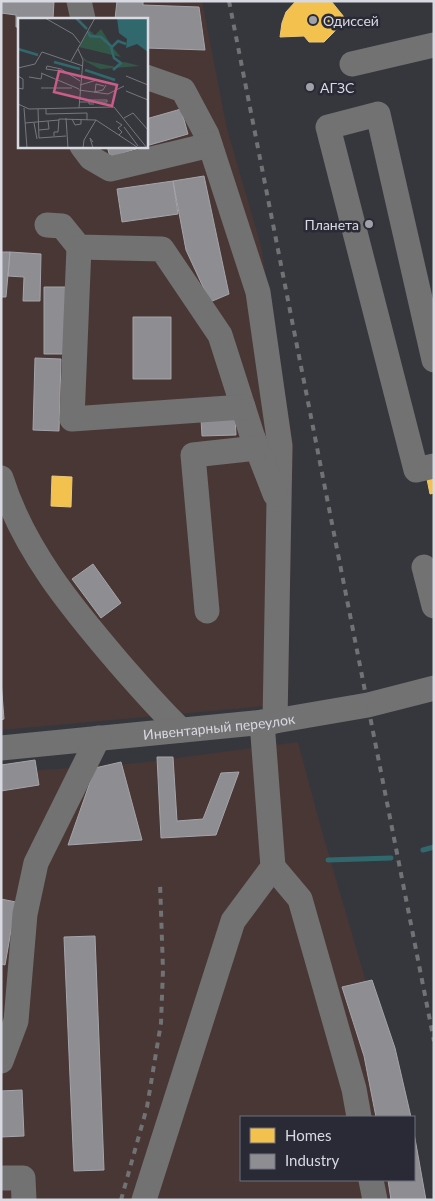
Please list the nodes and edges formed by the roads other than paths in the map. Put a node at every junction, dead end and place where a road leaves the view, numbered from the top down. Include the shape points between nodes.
1 (79, 1) edge
2 (83, 18) edge
3 (434, 45) edge
4 (352, 64) dead end
5 (148, 78) edge
6 (210, 145) junction
7 (84, 148) edge
8 (47, 225) dead end
9 (79, 248) junction
10 (434, 360) edge
11 (243, 407) junction
12 (257, 448) junction
13 (434, 466) edge
14 (1, 478) edge
15 (279, 505) junction
16 (424, 567) dead end
17 (434, 606) edge
18 (207, 611) dead end
19 (434, 688) edge
20 (268, 722) junction
21 (181, 730) junction
22 (98, 738) junction
23 (1, 748) edge
24 (273, 868) junction
25 (10, 999) edge
26 (1, 1061) edge
27 (359, 1116) edge
28 (1, 1178) edge
29 (371, 1181) edge
30 (24, 1200) edge
31 (144, 1200) edge
32 (375, 1200) edge

1 - 2 street
3 - 4 street
5 - 6 street via 183,90
6 - 7 street via 110,169 91,158
6 - 15 street via 258,292 280,446
8 - 9 street via 62,226
9 - 11 street via 162,249 220,336
9 - 11 street via 72,419
10 - 13 street via 378,114 328,127 416,470
11 - 12 street
12 - 15 street
12 - 18 street via 192,455
14 - 21 street via 29,543 80,617
15 - 20 street
16 - 17 street
19 - 20 street, Инвентарный переулок
20 - 21 street, Инвентарный переулок
20 - 24 street
21 - 22 street, Инвентарный переулок
22 - 23 street, Инвентарный переулок
22 - 25 street via 36,863
24 - 27 street via 300,899
24 - 31 street via 233,921
25 - 26 street via 16,1020
28 - 30 street via 23,1178
29 - 32 street

